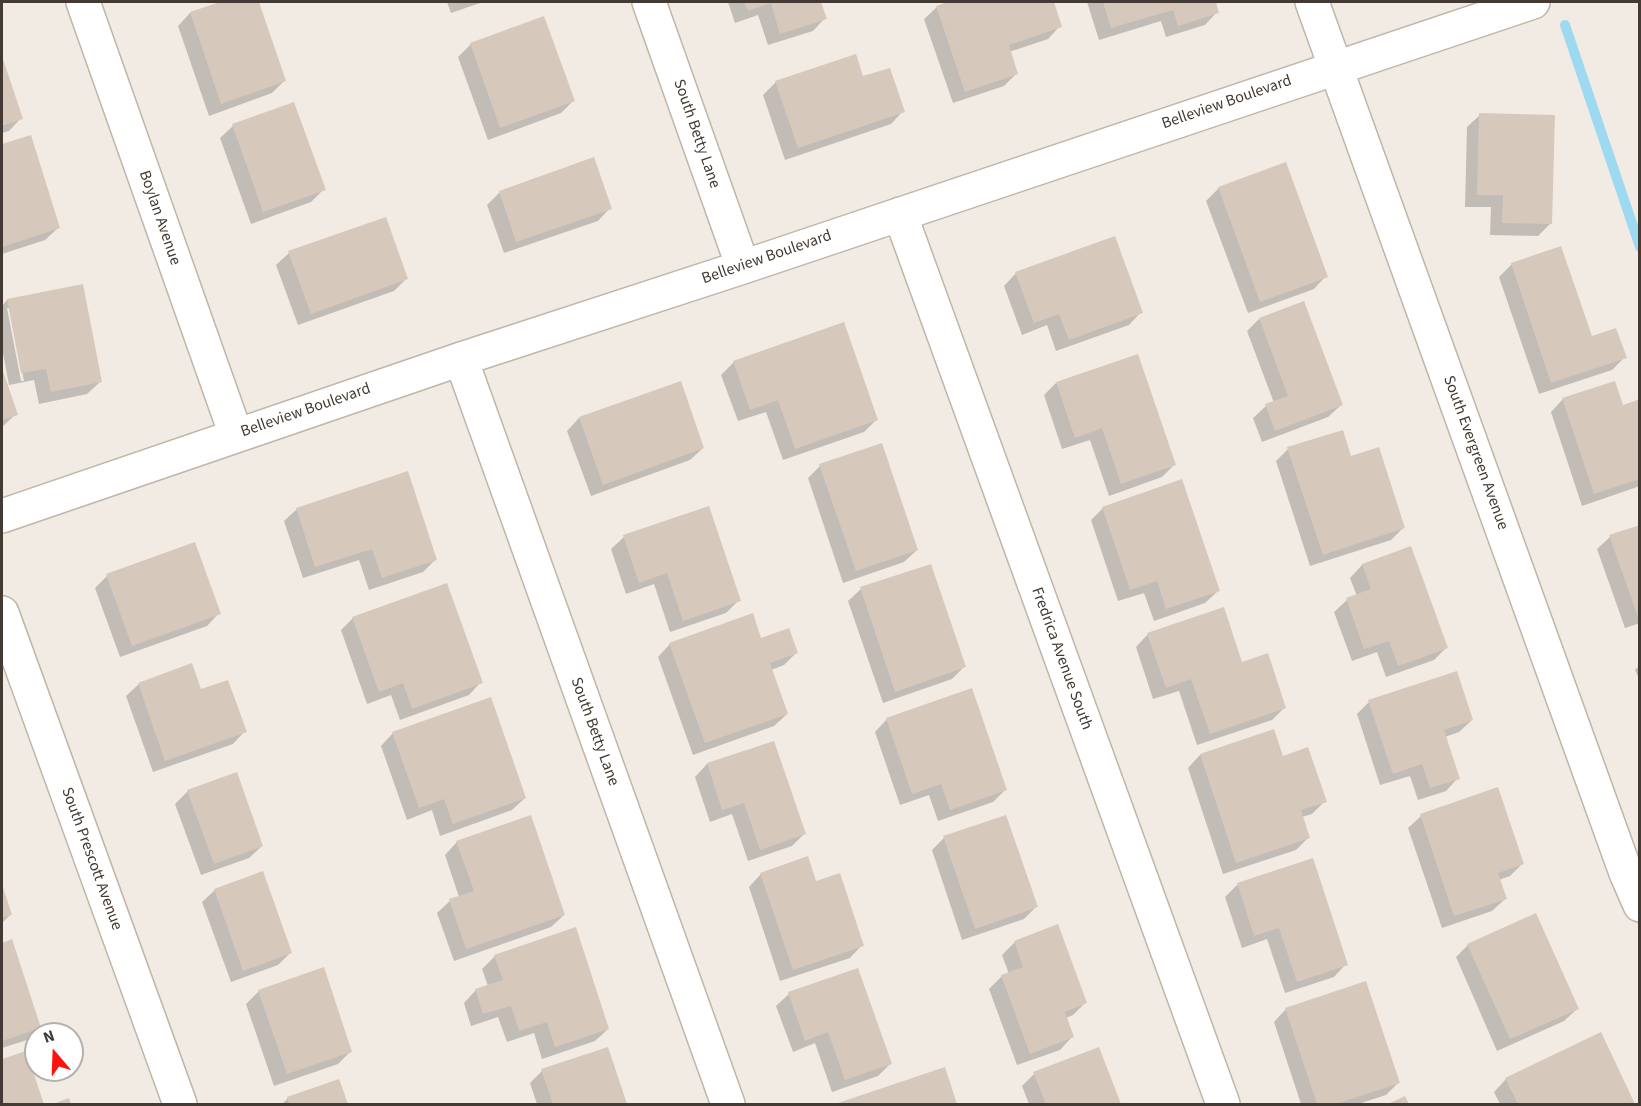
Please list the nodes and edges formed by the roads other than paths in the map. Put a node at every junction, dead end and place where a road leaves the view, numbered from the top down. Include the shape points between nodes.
1 (82, 2) edge
2 (649, 2) edge
3 (1312, 2) edge
4 (1533, 2) edge
5 (1336, 67) junction
6 (900, 214) junction
7 (743, 267) junction
8 (461, 359) junction
9 (236, 435) junction
10 (2, 516) edge
11 (2, 613) edge
12 (1640, 905) edge
13 (180, 1104) edge
14 (728, 1104) edge
15 (1223, 1104) edge

1 - 9 street, Boylan Avenue
2 - 7 street, South Betty Lane
3 - 5 street, South Evergreen Avenue
4 - 5 street, Belleview Boulevard
5 - 6 street, Belleview Boulevard
5 - 12 street, South Evergreen Avenue
6 - 7 street, Belleview Boulevard
6 - 15 street, Fredrica Avenue South
7 - 8 street, Belleview Boulevard
8 - 9 street, Belleview Boulevard
8 - 14 street, South Betty Lane
9 - 10 street, Belleview Boulevard
11 - 13 street, South Prescott Avenue

